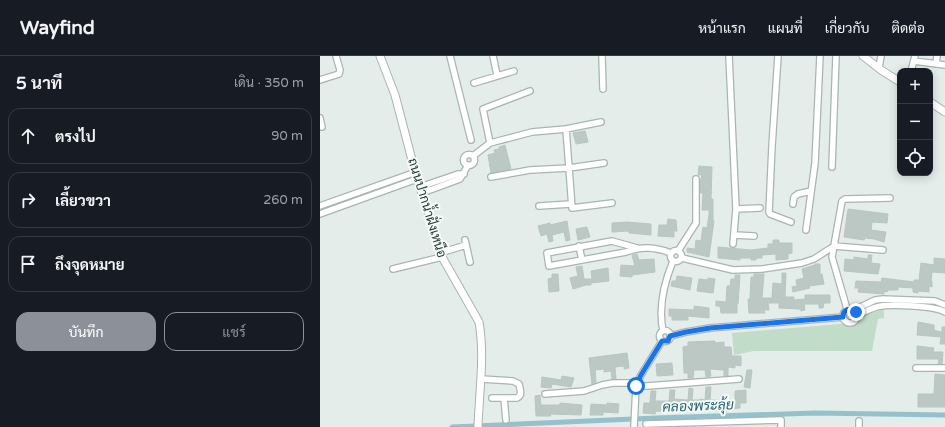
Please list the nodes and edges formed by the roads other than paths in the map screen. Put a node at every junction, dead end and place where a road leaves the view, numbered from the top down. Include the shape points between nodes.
1 (336, 56) edge
2 (380, 56) edge
3 (450, 56) edge
4 (493, 56) edge
5 (602, 56) edge
6 (729, 56) edge
7 (778, 56) edge
8 (820, 56) edge
9 (836, 56) edge
10 (863, 56) edge
11 (881, 56) edge
12 (937, 56) edge
13 (915, 58) edge
14 (936, 64) junction
15 (945, 65) edge
16 (879, 68) junction
17 (912, 68) edge
18 (514, 71) dead end
19 (498, 75) junction
20 (320, 80) edge
21 (897, 80) edge
22 (474, 83) dead end
23 (603, 89) dead end
24 (530, 91) dead end
25 (933, 104) edge
26 (945, 112) edge
27 (320, 118) edge
28 (601, 122) dead end
29 (322, 127) dead end
30 (566, 129) junction
31 (471, 140) dead end
32 (490, 143) junction
33 (604, 164) dead end
34 (832, 167) dead end
35 (569, 168) junction
36 (416, 175) junction
37 (492, 177) dead end
38 (696, 179) dead end
39 (421, 190) junction
40 (811, 191) junction
41 (890, 198) dead end
42 (612, 203) dead end
43 (571, 204) junction
44 (792, 204) dead end
45 (321, 206) edge
46 (539, 206) dead end
47 (760, 208) dead end
48 (736, 209) junction
49 (322, 213) edge
50 (791, 222) dead end
51 (806, 230) dead end
52 (734, 235) junction
53 (754, 236) dead end
54 (733, 244) dead end
55 (579, 246) junction
56 (834, 246) junction
57 (637, 248) junction
58 (883, 250) dead end
59 (678, 251) junction
60 (671, 253) junction
61 (441, 255) junction
62 (682, 258) junction
63 (582, 260) junction
64 (673, 261) junction
65 (470, 262) dead end
66 (393, 269) dead end
67 (944, 306) edge
68 (847, 309) junction
69 (856, 312) junction
70 (843, 317) junction
71 (663, 331) junction
72 (670, 336) junction
73 (662, 341) junction
74 (916, 368) dead end
75 (945, 368) edge
76 (739, 378) dead end
77 (481, 379) junction
78 (636, 386) junction
79 (545, 394) dead end
80 (492, 398) dead end
81 (504, 398) junction
82 (506, 420) dead end
83 (646, 424) dead end
84 (478, 425) edge
85 (634, 425) edge
86 (682, 425) edge
87 (781, 427) edge

1 - 20 street via 339,74
2 - 36 street, ถนนปากน้ำฝั่งเหนือ via 395,95
3 - 31 street
4 - 19 street
5 - 23 street
6 - 48 street
7 - 50 street via 770,214
8 - 40 street via 815,163
9 - 34 street
10 - 16 street
11 - 16 street
12 - 14 street
13 - 14 street
13 - 17 street
14 - 15 street
16 - 21 street
18 - 19 street
19 - 22 street
24 - 32 street via 483,109
25 - 26 street
27 - 29 street
28 - 30 street
30 - 32 street via 532,132
30 - 35 street
32 - 39 street via 473,156 464,156 464,162 468,165 464,174 458,174
33 - 35 street
35 - 37 street via 530,170
35 - 43 street
36 - 39 street, ถนนปากน้ำฝั่งเหนือ
36 - 45 street
36 - 49 street
38 - 59 street via 696,223
39 - 61 street, ถนนปากน้ำฝั่งเหนือ
40 - 44 street via 798,194
40 - 51 street
41 - 56 street via 842,201
42 - 43 street via 572,208
43 - 46 street
45 - 49 street
47 - 48 street
48 - 52 street
52 - 53 street
52 - 54 street
55 - 57 street via 612,241
55 - 63 street
55 - 63 street via 547,253 549,266
56 - 58 street
56 - 62 street via 808,261 762,269 733,270
56 - 68 street via 832,257
57 - 60 street via 656,248
57 - 63 street
59 - 60 street
59 - 62 street
60 - 64 street
61 - 65 street via 465,242
61 - 66 street
61 - 77 street, ถนนปากน้ำฝั่งเหนือ via 479,322
62 - 64 street
64 - 71 street via 664,286 660,319
67 - 69 street via 935,301 883,299 875,300
68 - 69 street
68 - 70 street
69 - 70 street via 856,320 852,323 846,322
70 - 72 street via 710,328
71 - 72 street via 668,332
71 - 73 street via 659,335
72 - 73 street via 668,341
73 - 78 street
74 - 75 street
76 - 78 street
77 - 81 street via 517,382 520,397
77 - 84 street, ถนนปากน้ำฝั่งเหนือ
78 - 79 street via 630,383 613,383 584,391
78 - 85 street
80 - 81 street
81 - 82 street
83 - 86 street
86 - 87 street via 781,420

